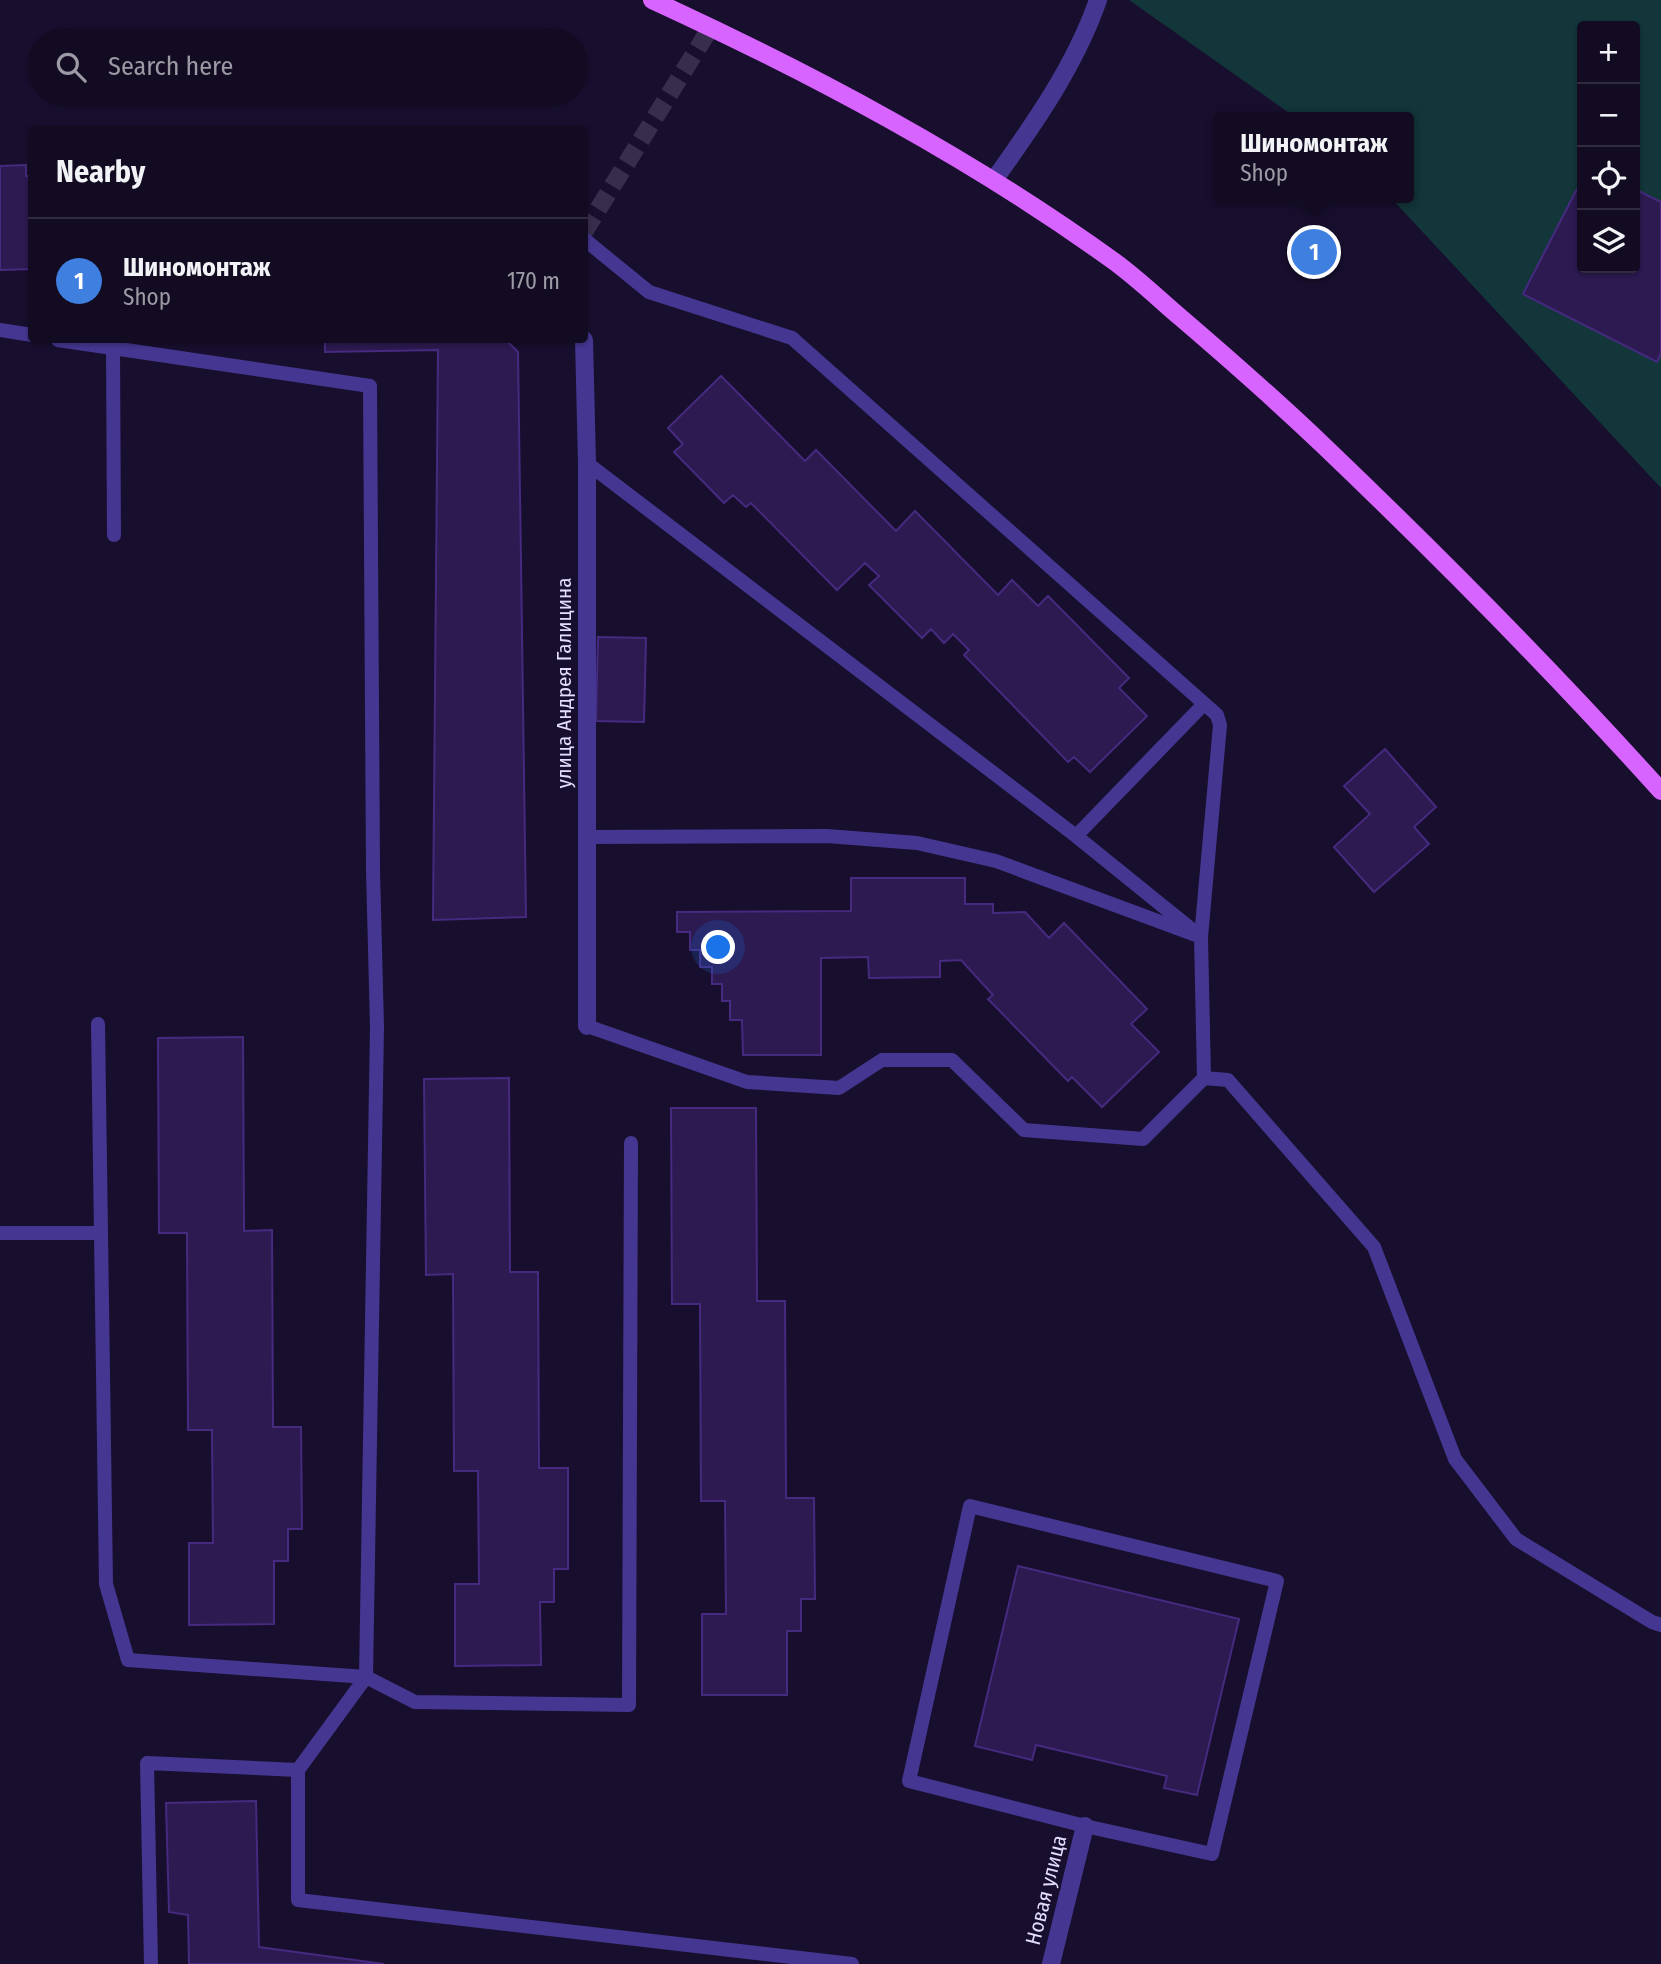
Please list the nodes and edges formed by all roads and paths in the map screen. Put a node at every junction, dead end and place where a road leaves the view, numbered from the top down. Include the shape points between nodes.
1 (652, 0) edge
2 (1098, 0) edge
3 (994, 180) junction
4 (588, 242) edge
5 (0, 330) edge
6 (28, 334) edge
7 (82, 343) edge
8 (584, 343) edge
9 (113, 347) junction
10 (587, 463) junction
11 (114, 535) dead end
12 (1203, 705) junction
13 (1661, 791) edge
14 (1076, 836) junction
15 (587, 838) junction
16 (1201, 937) junction
17 (98, 1024) dead end
18 (587, 1026) joint
19 (1204, 1078) junction
20 (631, 1143) dead end
21 (0, 1233) edge
22 (100, 1233) junction
23 (1661, 1625) edge
24 (366, 1676) junction
25 (298, 1770) junction
26 (1085, 1826) junction
27 (151, 1964) edge
28 (852, 1964) edge
29 (1051, 1964) edge

1 - 3 main road via 879,113
2 - 3 street via 1047,106
3 - 13 main road via 1118,264 1260,385 1431,548 1576,696
4 - 12 lane via 649,292 792,338
5 - 6 lane
7 - 9 lane
8 - 10 street, улица Андрея Галицина
9 - 11 lane
9 - 24 lane via 370,386 377,1027
10 - 14 lane
10 - 15 street, улица Андрея Галицина
12 - 14 lane
12 - 16 lane via 1217,715 1220,725
14 - 16 lane
15 - 16 lane via 827,836 917,843 996,861
15 - 18 street, улица Андрея Галицина
16 - 19 lane
17 - 22 lane
18 - 19 lane via 747,1082 839,1088 882,1060 952,1060 1024,1130 1143,1139
19 - 23 lane via 1228,1080 1374,1247 1455,1458 1516,1539
20 - 24 lane via 629,1705 415,1702
21 - 22 lane
22 - 24 lane via 106,1584 128,1660
24 - 25 lane
25 - 27 lane via 147,1763
25 - 28 lane via 298,1900
26 - 26 lane via 1212,1854 1277,1581 970,1506 909,1781
26 - 29 street, Новая улица

